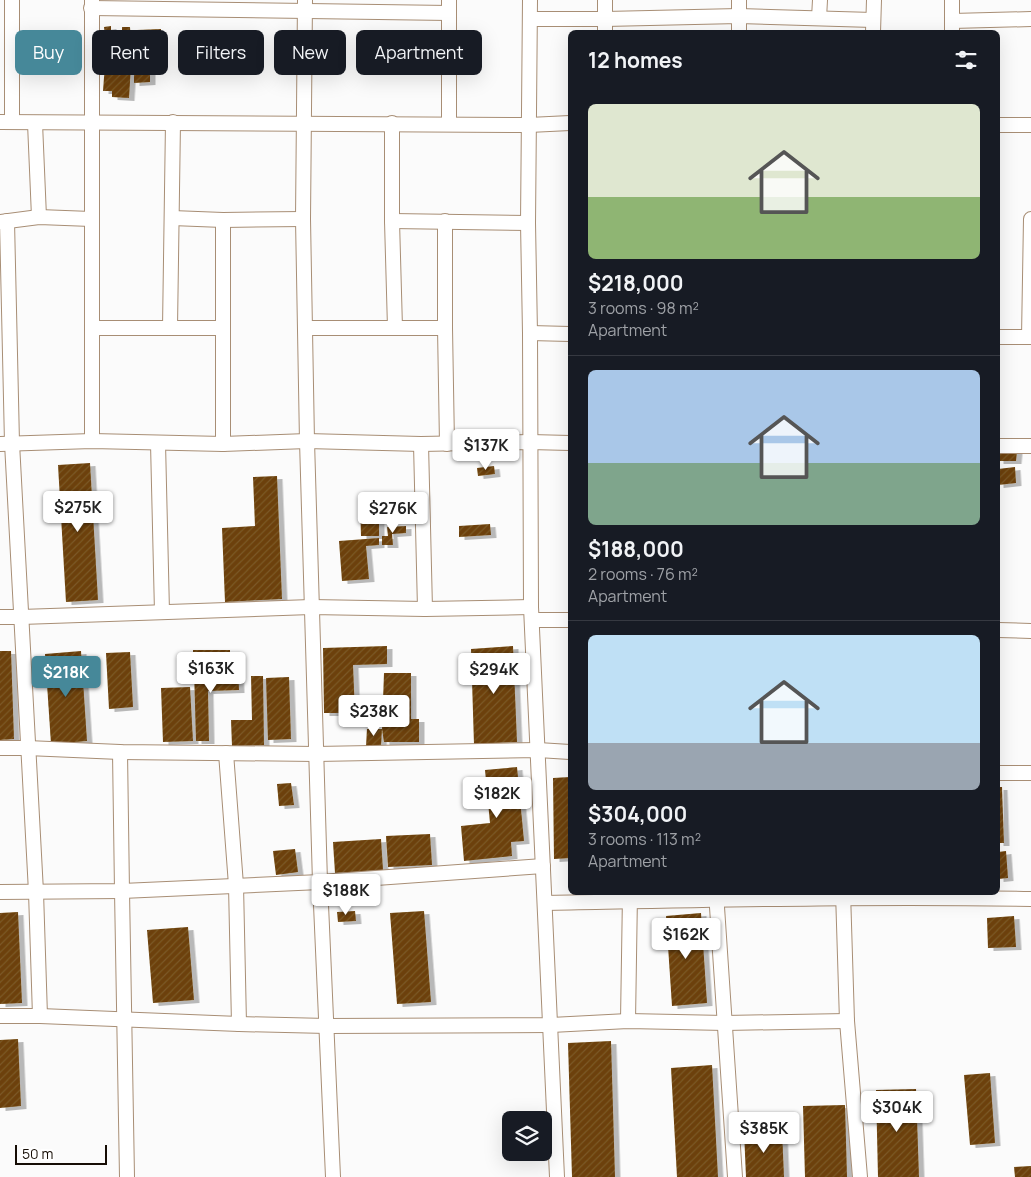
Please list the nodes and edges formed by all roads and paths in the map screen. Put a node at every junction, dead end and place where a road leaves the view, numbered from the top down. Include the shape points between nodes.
1 (530, 0) edge
2 (605, 0) edge
3 (739, 0) edge
4 (820, 0) edge
5 (874, 0) edge
6 (952, 0) edge
7 (92, 4) edge
8 (305, 6) edge
9 (389, 6) edge
10 (449, 6) edge
11 (8, 9) edge
12 (739, 16) junction
13 (530, 18) junction
14 (820, 18) junction
15 (1031, 19) edge
16 (605, 26) edge
17 (873, 26) edge
18 (952, 27) edge
19 (739, 30) edge
20 (6, 122) edge
21 (173, 122) junction
22 (35, 123) junction
23 (91, 123) junction
24 (304, 123) junction
25 (392, 123) junction
26 (568, 123) edge
27 (449, 124) junction
28 (529, 125) junction
29 (1000, 125) edge
30 (1031, 125) edge
31 (39, 217) junction
32 (172, 218) junction
33 (91, 219) junction
34 (304, 219) junction
35 (223, 220) junction
36 (3, 221) edge
37 (392, 221) junction
38 (445, 221) junction
39 (1031, 221) edge
40 (528, 222) junction
41 (4, 323) edge
42 (92, 328) junction
43 (170, 328) junction
44 (222, 328) junction
45 (306, 328) junction
46 (395, 328) junction
47 (445, 328) junction
48 (530, 333) junction
49 (568, 334) edge
50 (1000, 337) edge
51 (1030, 337) edge
52 (92, 441) junction
53 (306, 441) junction
54 (158, 442) junction
55 (530, 442) junction
56 (6, 443) edge
57 (568, 443) edge
58 (223, 444) junction
59 (421, 444) junction
60 (447, 444) junction
61 (1000, 446) edge
62 (1031, 446) edge
63 (311, 607) junction
64 (425, 608) junction
65 (162, 612) junction
66 (531, 614) junction
67 (0, 617) edge
68 (21, 617) junction
69 (568, 620) edge
70 (1000, 630) edge
71 (1031, 631) edge
72 (0, 748) edge
73 (28, 748) junction
74 (538, 750) junction
75 (120, 752) junction
76 (568, 752) edge
77 (226, 753) junction
78 (316, 754) junction
79 (1000, 773) edge
80 (1031, 773) edge
81 (543, 866) junction
82 (320, 882) junction
83 (236, 885) junction
84 (122, 891) junction
85 (0, 892) edge
86 (36, 892) junction
87 (843, 895) edge
88 (936, 895) edge
89 (716, 896) edge
90 (630, 897) edge
91 (1031, 899) edge
92 (545, 903) junction
93 (0, 1016) edge
94 (40, 1016) junction
95 (125, 1019) junction
96 (628, 1020) junction
97 (847, 1022) junction
98 (725, 1023) junction
99 (239, 1024) junction
100 (551, 1025) junction
101 (327, 1026) junction
102 (127, 1177) edge
103 (333, 1177) edge
104 (557, 1177) edge
105 (735, 1177) edge
106 (860, 1177) edge

1 - 13 street
2 - 16 street
3 - 12 street
4 - 14 street
5 - 17 street
6 - 18 street
7 - 8 street
7 - 23 street
8 - 9 street
8 - 24 street
9 - 10 street
10 - 27 street
11 - 20 street
12 - 14 street
12 - 16 street
12 - 19 street
13 - 16 street
13 - 28 street
14 - 17 street
15 - 18 street
20 - 22 street
21 - 23 street
21 - 24 street
21 - 32 street
22 - 23 street
22 - 31 street
23 - 33 street
24 - 25 street
24 - 34 street
25 - 27 street
25 - 37 street
26 - 28 street
27 - 28 street
28 - 40 street
29 - 30 street
31 - 33 street
31 - 36 street
32 - 35 street
32 - 43 street
33 - 42 street
34 - 35 street
34 - 45 street
35 - 44 street
36 - 41 street
37 - 38 street
37 - 46 street
38 - 40 street
38 - 47 street
39 - 51 street
40 - 48 street
41 - 56 street
42 - 43 street
42 - 52 street
43 - 44 street
44 - 58 street
45 - 46 street
45 - 53 street
46 - 47 street
47 - 60 street
48 - 49 street
48 - 55 street
50 - 51 street
52 - 54 street
52 - 56 street
53 - 58 street
53 - 59 street
53 - 63 street
54 - 58 street
54 - 65 street
55 - 57 street
55 - 60 street
55 - 66 street
56 - 68 street
59 - 60 street
59 - 64 street
61 - 62 street
63 - 64 street
63 - 65 street
63 - 78 street
64 - 66 street
65 - 68 street
66 - 69 street
66 - 74 street
67 - 68 street
68 - 73 street
70 - 71 street
72 - 73 street
73 - 75 street
73 - 86 street
74 - 76 street
74 - 78 street
74 - 81 street
75 - 77 street
75 - 84 street
77 - 78 street
77 - 83 street
78 - 82 street
79 - 80 street
81 - 82 street
81 - 92 street
82 - 83 street
82 - 101 street
83 - 84 street
83 - 99 street
84 - 86 street
84 - 95 street
85 - 86 street
86 - 94 street
87 - 88 street
87 - 89 street
87 - 97 street
88 - 91 street
89 - 90 street
89 - 98 street
90 - 92 street
90 - 96 street
92 - 100 street
93 - 94 street
94 - 95 street
95 - 99 street
95 - 102 street
96 - 98 street
96 - 100 street
97 - 98 street
97 - 106 street
98 - 105 street
99 - 101 street
100 - 101 street
100 - 104 street
101 - 103 street

